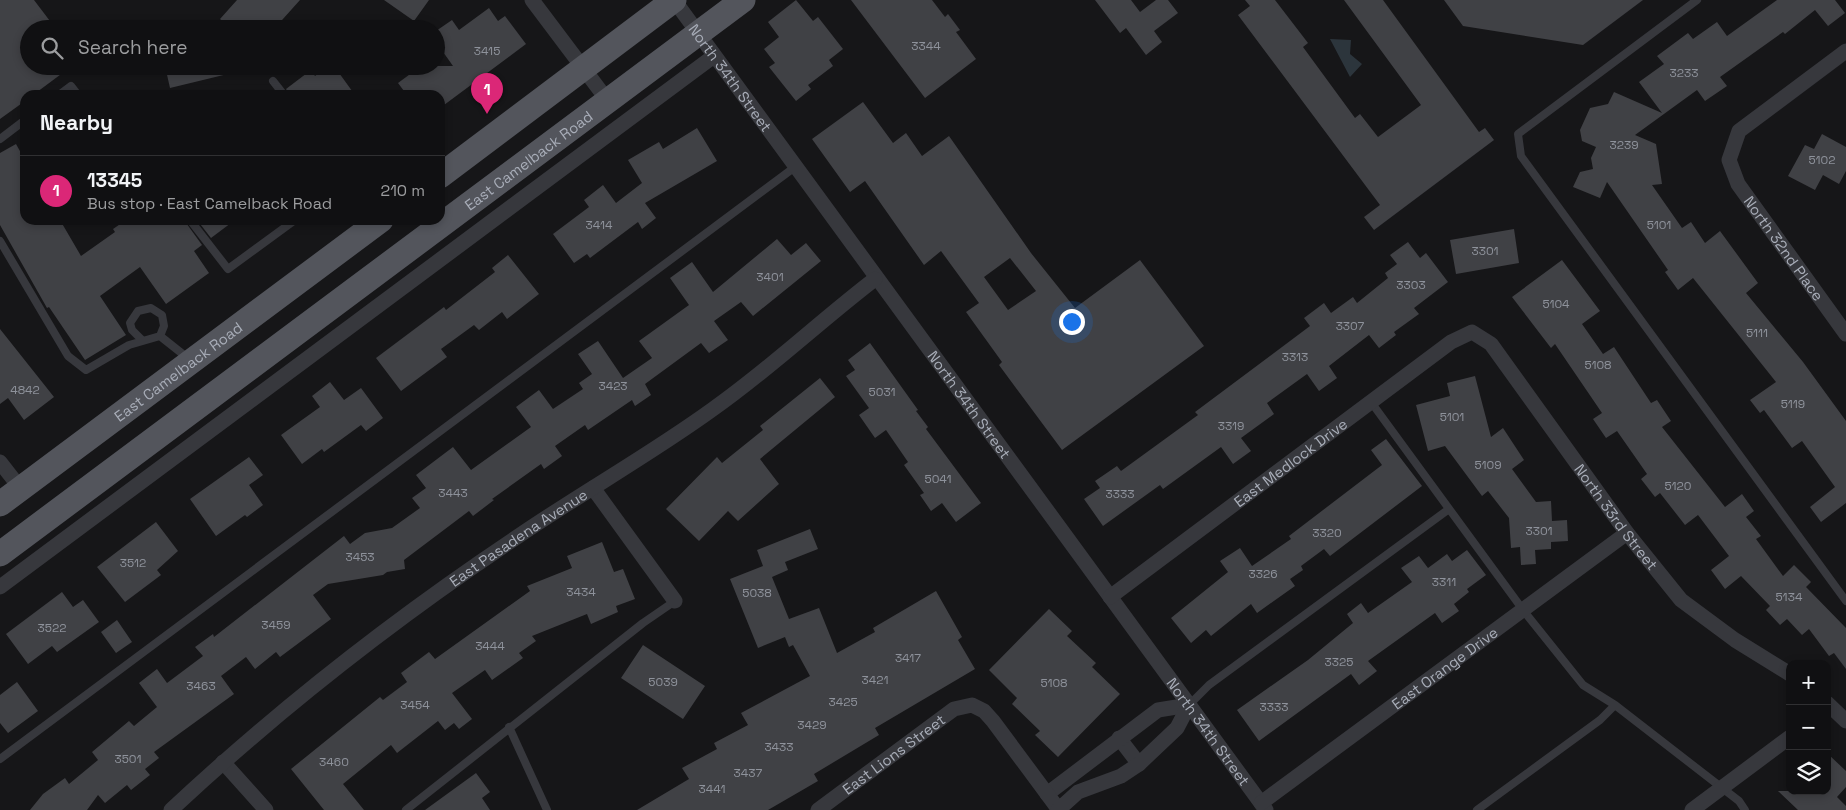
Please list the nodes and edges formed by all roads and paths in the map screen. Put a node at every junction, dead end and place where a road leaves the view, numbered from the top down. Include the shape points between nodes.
1 (532, 0) edge
2 (674, 0) edge
3 (743, 0) edge
4 (1697, 0) edge
5 (698, 33) junction
6 (1846, 51) edge
7 (714, 56) junction
8 (585, 69) junction
9 (273, 81) dead end
10 (280, 90) edge
11 (608, 101) junction
12 (20, 124) edge
13 (0, 139) edge
14 (795, 167) junction
15 (445, 172) edge
16 (445, 223) edge
17 (194, 225) edge
18 (288, 225) edge
19 (373, 225) edge
20 (442, 225) edge
21 (0, 241) edge
22 (876, 279) junction
23 (1472, 332) joint
24 (1846, 334) edge
25 (160, 336) junction
26 (142, 340) junction
27 (192, 361) junction
28 (217, 393) junction
29 (1370, 402) junction
30 (233, 414) junction
31 (0, 462) edge
32 (593, 488) junction
33 (21, 489) junction
34 (0, 504) edge
35 (1449, 509) junction
36 (1627, 533) junction
37 (0, 554) edge
38 (0, 587) edge
39 (1110, 597) junction
40 (674, 601) joint
41 (1846, 601) edge
42 (1523, 610) junction
43 (1786, 672) edge
44 (1189, 705) junction
45 (1615, 705) junction
46 (1831, 708) edge
47 (1846, 721) edge
48 (508, 727) junction
49 (1120, 738) junction
50 (1786, 740) edge
51 (0, 759) edge
52 (222, 762) junction
53 (1139, 764) junction
54 (1721, 788) junction
55 (1047, 794) junction
56 (1263, 807) edge
57 (172, 810) edge
58 (266, 810) edge
59 (406, 810) edge
60 (547, 810) edge
61 (818, 810) edge
62 (1059, 810) edge
63 (1477, 810) edge
64 (1692, 810) edge
65 (1745, 810) edge

1 - 8 street
2 - 5 street, North 34th Street
2 - 8 main road
3 - 5 main road, East Camelback Road
4 - 41 lane via 1518,134 1521,156
5 - 7 street, North 34th Street
5 - 11 main road, East Camelback Road
6 - 24 street, North 32nd Place via 1739,131 1729,160 1738,184
7 - 14 street, North 34th Street
7 - 30 street, East Camelback Road
8 - 11 street
8 - 15 main road
9 - 10 lane
11 - 16 main road, East Camelback Road
12 - 13 lane
14 - 22 street, North 34th Street
14 - 51 lane
17 - 18 lane via 228,269
19 - 27 main road, East Camelback Road
20 - 28 main road, East Camelback Road
21 - 26 lane via 68,356 86,370
22 - 32 street, East Pasadena Avenue via 756,378
22 - 39 street, North 34th Street
23 - 29 street, East Medlock Drive via 1451,342
23 - 36 street, North 33rd Street via 1491,344
25 - 26 lane
25 - 26 lane via 164,326 162,315 151,308 138,311 130,323
25 - 27 lane
27 - 28 main road
27 - 33 main road, East Camelback Road
28 - 30 street
28 - 37 main road, East Camelback Road
29 - 35 lane
29 - 39 street, East Medlock Drive
30 - 38 street, East Camelback Road
31 - 33 street
32 - 40 street
32 - 52 street, East Pasadena Avenue via 511,541 380,635
33 - 34 main road, East Camelback Road
35 - 42 lane
35 - 44 lane via 1209,685
36 - 42 street, East Orange Drive
36 - 43 street, North 33rd Street via 1681,600 1735,640
39 - 44 street, North 34th Street
40 - 48 lane
42 - 45 lane via 1583,685
42 - 56 street, East Orange Drive
44 - 49 street via 1158,710
44 - 53 street via 1177,728
44 - 56 street, North 34th Street
45 - 54 lane
45 - 63 lane via 1600,720
46 - 47 street
48 - 59 lane
48 - 60 lane
49 - 53 street
49 - 55 street
50 - 54 street
52 - 57 street, East Pasadena Avenue
52 - 58 street
53 - 62 street via 1121,776 1078,792
54 - 64 street
54 - 65 lane
55 - 61 street, East Lions Street via 993,721 972,705 954,709
55 - 62 street

